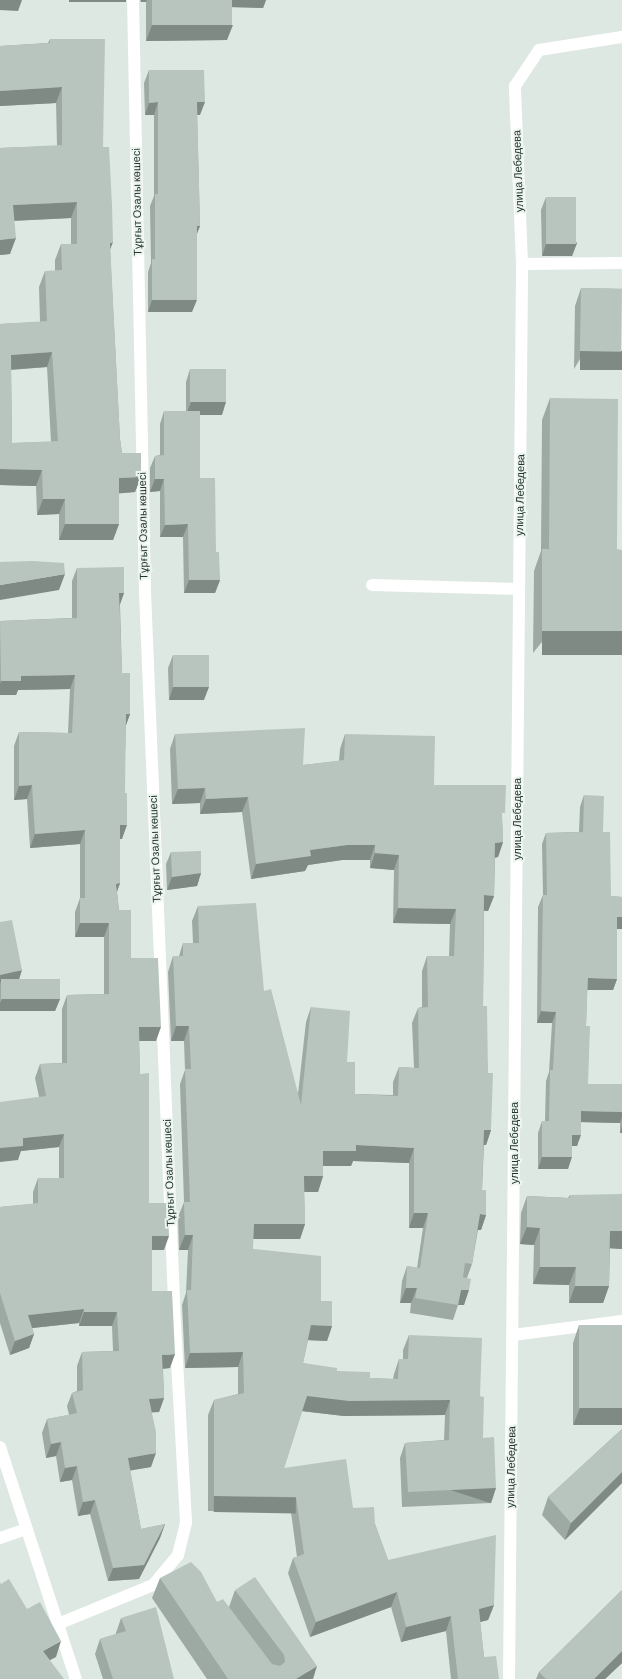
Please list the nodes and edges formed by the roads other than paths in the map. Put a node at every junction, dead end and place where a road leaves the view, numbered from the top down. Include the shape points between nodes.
1 (133, 0) edge
2 (622, 37) edge
3 (622, 263) edge
4 (522, 264) junction
5 (372, 585) dead end
6 (519, 589) junction
7 (622, 1321) edge
8 (513, 1334) junction
9 (0, 1447) edge
10 (26, 1529) junction
11 (0, 1538) edge
12 (172, 1561) junction
13 (183, 1571) edge
14 (58, 1624) junction
15 (76, 1679) edge
16 (509, 1679) edge

1 - 12 street, Тұрғыт Озалы көшесі via 145,592 175,1318 186,1522 178,1556
2 - 4 street, улица Лебедева via 539,50 515,86
3 - 4 street
4 - 6 street, улица Лебедева
5 - 6 street
6 - 8 street, улица Лебедева
7 - 8 street
8 - 16 street, улица Лебедева
9 - 10 street
10 - 11 street
10 - 14 street
12 - 13 street
12 - 14 street, Тұрғыт Озалы көшесі via 153,1584
14 - 15 street

